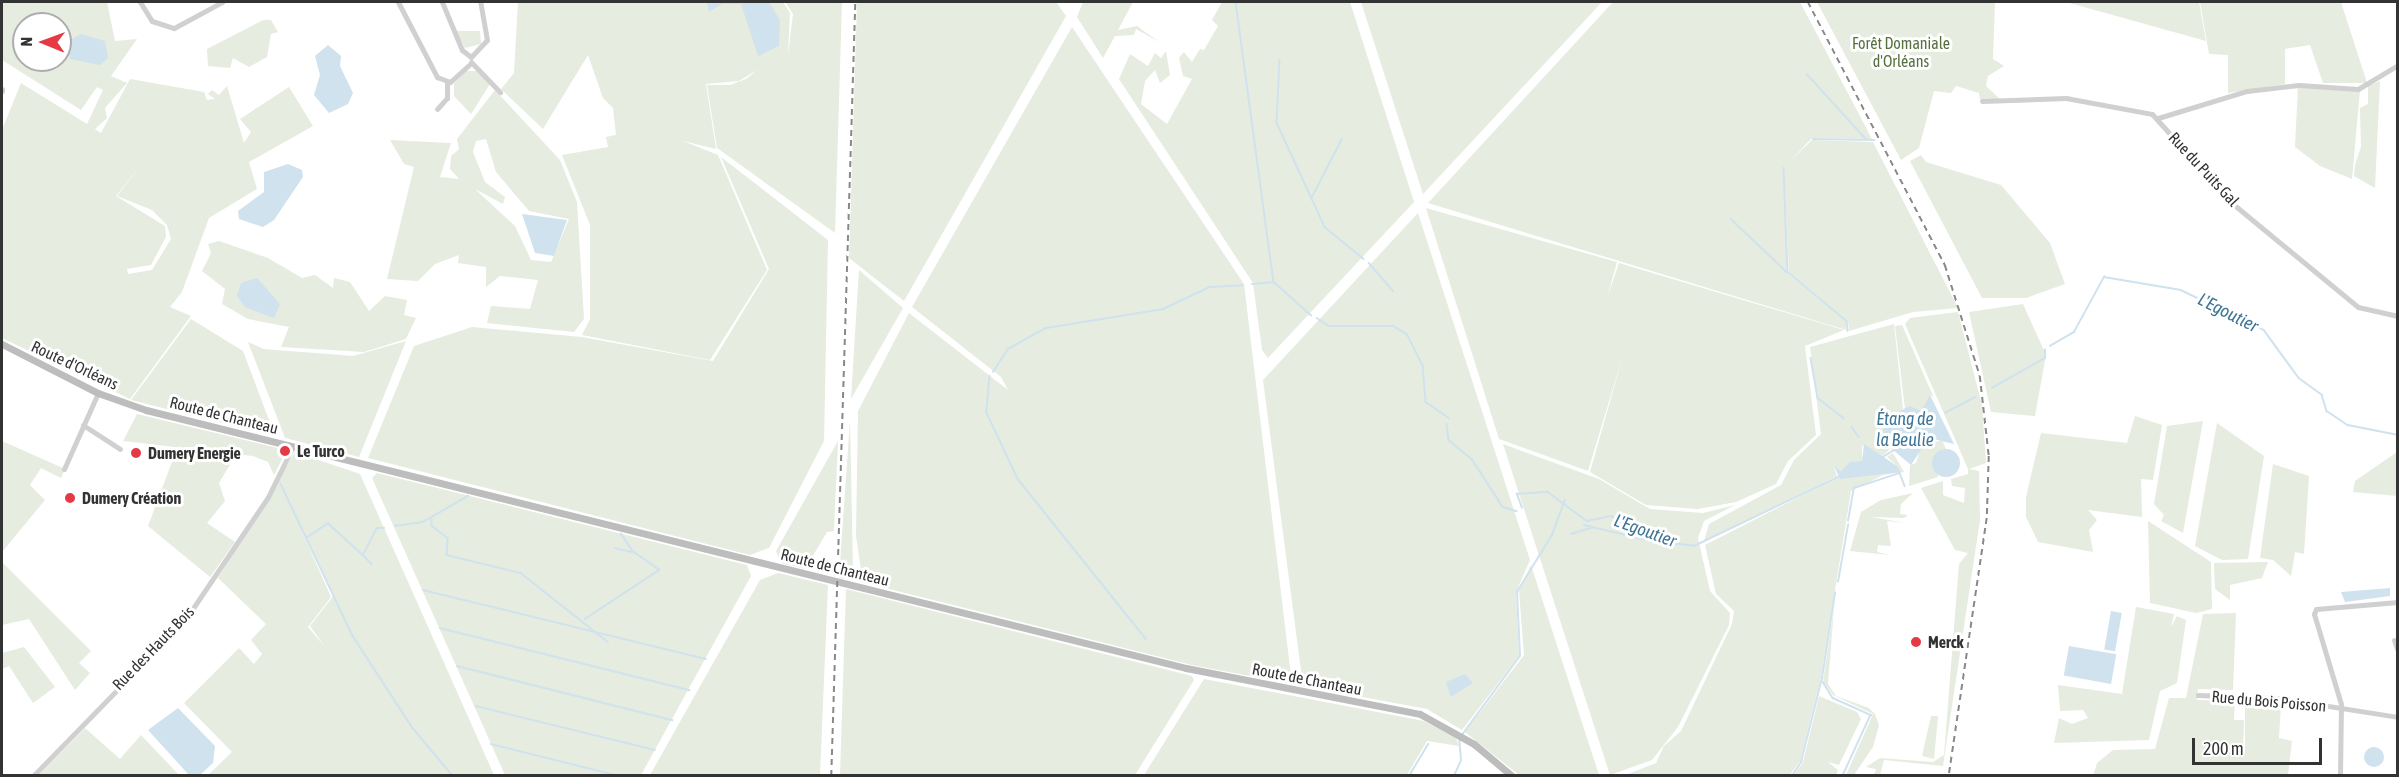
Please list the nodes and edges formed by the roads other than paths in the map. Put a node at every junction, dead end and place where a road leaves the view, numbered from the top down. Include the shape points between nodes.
1 (140, 2) edge
2 (222, 2) edge
3 (398, 2) edge
4 (442, 2) edge
5 (480, 2) edge
6 (471, 60) junction
7 (2397, 65) edge
8 (447, 82) junction
9 (500, 92) dead end
10 (1982, 101) dead end
11 (437, 109) dead end
12 (2158, 118) junction
13 (2397, 316) edge
14 (2, 345) edge
15 (98, 393) junction
16 (138, 407) joint
17 (83, 425) junction
18 (293, 446) junction
19 (120, 448) dead end
20 (64, 469) dead end
21 (2397, 602) edge
22 (2394, 639) dead end
23 (2397, 651) edge
24 (2198, 695) dead end
25 (2341, 708) junction
26 (2397, 717) edge
27 (33, 776) edge
28 (1512, 776) edge
29 (2340, 776) edge

1 - 2 street via 152,21 174,28
3 - 8 street via 431,70
4 - 6 street via 462,50
5 - 6 street via 487,40
6 - 8 street
6 - 9 street
7 - 12 street via 2358,89 2299,85 2247,91
8 - 11 street via 446,100
10 - 12 street, Rue du Puits Gal via 2100,101
12 - 13 street, Rue du Puits Gal via 2233,204 2358,307
14 - 15 main road, Route d'Orléans
15 - 16 main road, Route d'Orléans
15 - 17 street
16 - 18 main road, Route de Chanteau
17 - 19 street
17 - 20 street
18 - 27 street, Rue des Hauts Bois via 267,497 184,620
18 - 28 main road, Route de Chanteau via 1186,668 1414,713 1467,739
21 - 25 street via 2316,609
22 - 23 street
24 - 25 street, Rue du Bois Poisson
25 - 26 street, Rue du Bois Poisson
25 - 29 street

